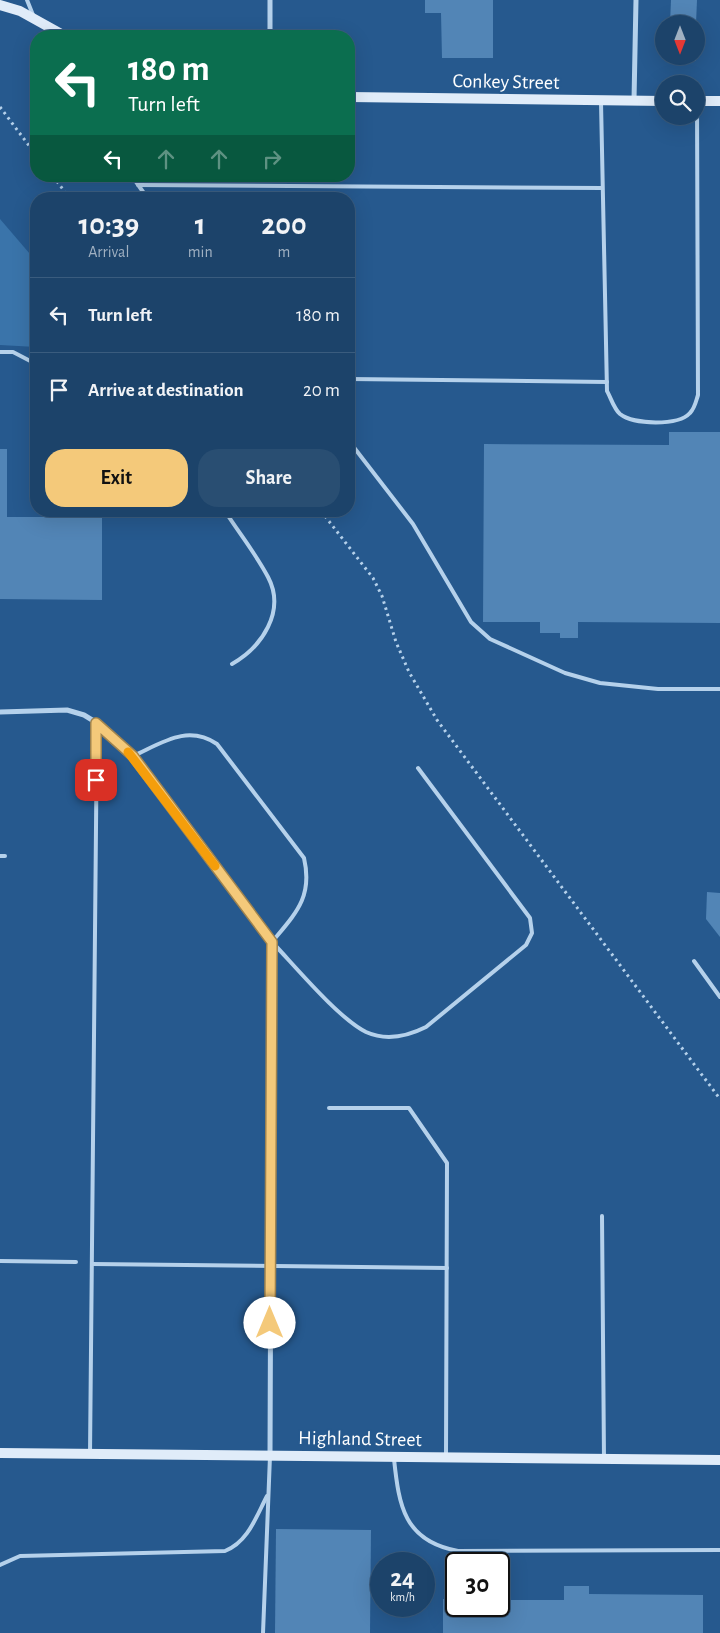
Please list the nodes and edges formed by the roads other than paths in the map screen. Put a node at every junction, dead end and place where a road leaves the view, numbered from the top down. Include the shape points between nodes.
1 (27, 0) edge
2 (270, 0) edge
3 (636, 0) edge
4 (0, 4) edge
5 (35, 20) junction
6 (54, 30) edge
7 (270, 30) edge
8 (355, 97) edge
9 (600, 100) junction
10 (634, 101) junction
11 (655, 101) edge
12 (705, 101) edge
13 (720, 101) edge
14 (696, 125) edge
15 (138, 184) joint
16 (602, 188) junction
17 (143, 192) edge
18 (0, 352) edge
19 (30, 361) edge
20 (355, 379) edge
21 (607, 382) junction
22 (355, 449) edge
23 (229, 517) edge
24 (232, 664) dead end
25 (720, 689) edge
26 (0, 712) edge
27 (96, 723) junction
28 (133, 756) junction
29 (418, 768) dead end
30 (272, 942) junction
31 (694, 961) dead end
32 (720, 997) edge
33 (329, 1108) dead end
34 (602, 1216) dead end
35 (0, 1261) edge
36 (76, 1262) dead end
37 (92, 1264) junction
38 (270, 1267) junction
39 (447, 1268) junction
40 (0, 1453) edge
41 (90, 1454) junction
42 (270, 1456) junction
43 (394, 1457) junction
44 (446, 1457) junction
45 (604, 1459) junction
46 (720, 1460) edge
47 (267, 1496) junction
48 (720, 1550) edge
49 (0, 1565) edge
50 (263, 1633) edge

1 - 5 lane
2 - 7 street
3 - 10 street
4 - 5 street
5 - 6 street
8 - 9 street, Conkey Street
9 - 10 street, Conkey Street
9 - 16 lane
10 - 11 street, Conkey Street
12 - 13 street
14 - 21 lane via 698,383 694,407 690,414 679,419 628,420 618,413 607,391
15 - 16 lane
15 - 17 lane
16 - 21 lane
18 - 19 lane via 13,352
20 - 21 lane
22 - 25 lane via 413,524 471,622 490,639 565,673 600,683
23 - 24 lane via 268,578 273,594 268,630 257,645
26 - 27 street via 67,710
27 - 28 street
27 - 37 lane
28 - 30 street
28 - 30 lane via 177,737 205,736 217,744 304,858 308,873 306,892 298,912
29 - 30 lane via 530,918 532,933 526,945 426,1027 409,1035 386,1036 367,1032 344,1017
30 - 38 street
31 - 32 lane
33 - 39 lane via 409,1108 448,1164
34 - 45 lane
35 - 36 lane
37 - 38 lane
37 - 41 lane
38 - 39 lane
38 - 42 street
39 - 44 lane
40 - 41 street, Highland Street
41 - 42 street, Highland Street
42 - 43 street, Highland Street
42 - 47 lane
43 - 44 street, Highland Street
43 - 48 lane via 398,1494 406,1519 423,1538 439,1548 458,1551
44 - 45 street, Highland Street
45 - 46 street, Highland Street
47 - 49 lane via 246,1536 225,1551 20,1556
47 - 50 lane

